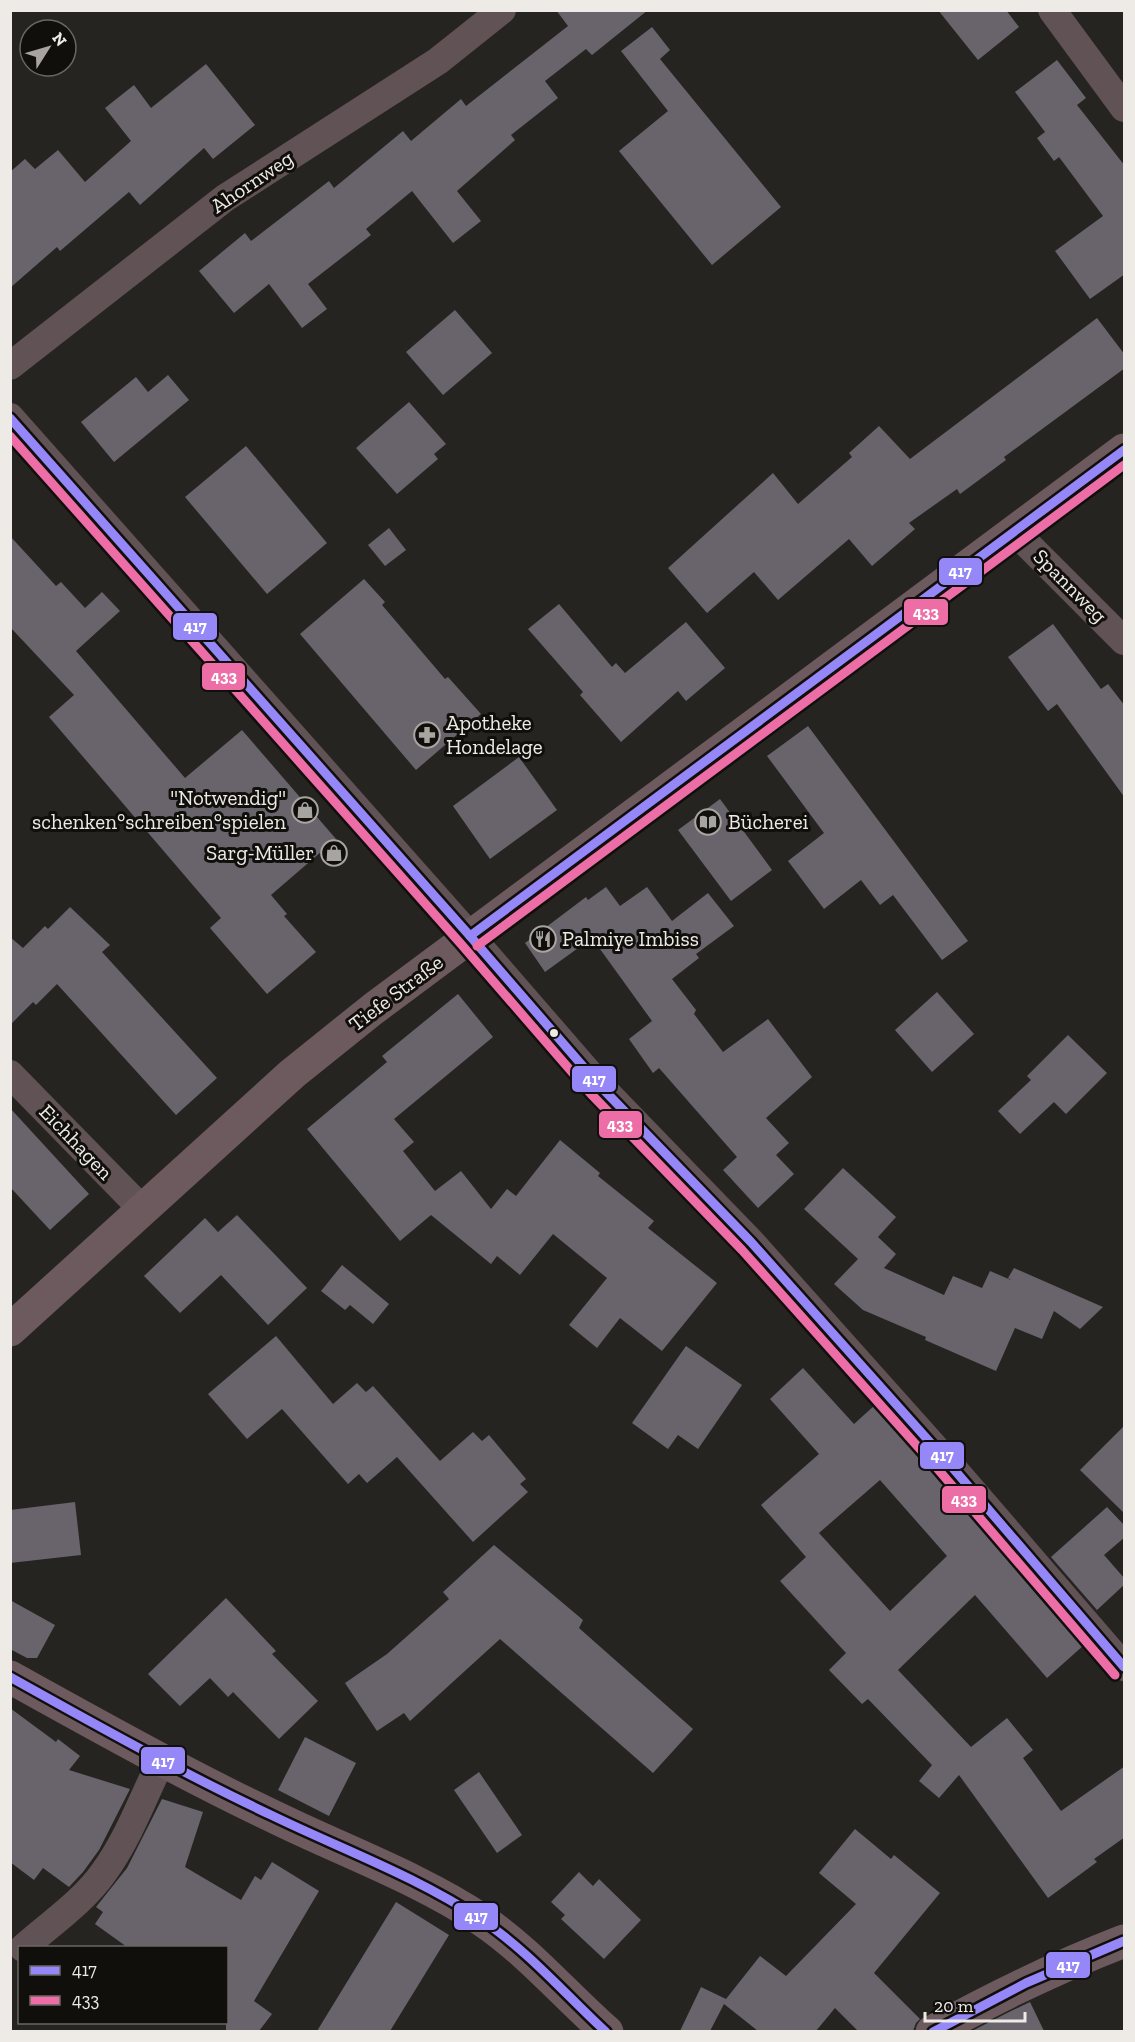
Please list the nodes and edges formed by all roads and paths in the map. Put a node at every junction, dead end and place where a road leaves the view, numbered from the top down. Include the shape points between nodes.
1 (501, 10) edge
2 (1052, 10) edge
3 (1125, 108) edge
4 (10, 366) edge
5 (10, 417) edge
6 (1125, 450) edge
7 (1015, 532) junction
8 (1125, 641) edge
9 (470, 936) junction
10 (10, 1074) edge
11 (142, 1209) junction
12 (10, 1330) edge
13 (1125, 1666) edge
14 (10, 1677) edge
15 (161, 1761) junction
16 (1125, 1941) edge
17 (24, 1946) edge
18 (607, 2031) edge
19 (932, 2031) edge

1 - 4 street, Ahornweg via 438,61 225,198
2 - 3 street
5 - 9 street
6 - 7 main road, Tiefe Straße
7 - 8 street, Spannweg
7 - 9 main road, Tiefe Straße
9 - 11 main road, Tiefe Straße via 292,1074
9 - 13 street via 600,1086 767,1259
10 - 11 street, Eichhagen
11 - 12 main road, Tiefe Straße
14 - 15 main road
15 - 17 street via 103,1874
15 - 18 main road via 463,1908 513,1945
16 - 19 main road via 1067,1963

